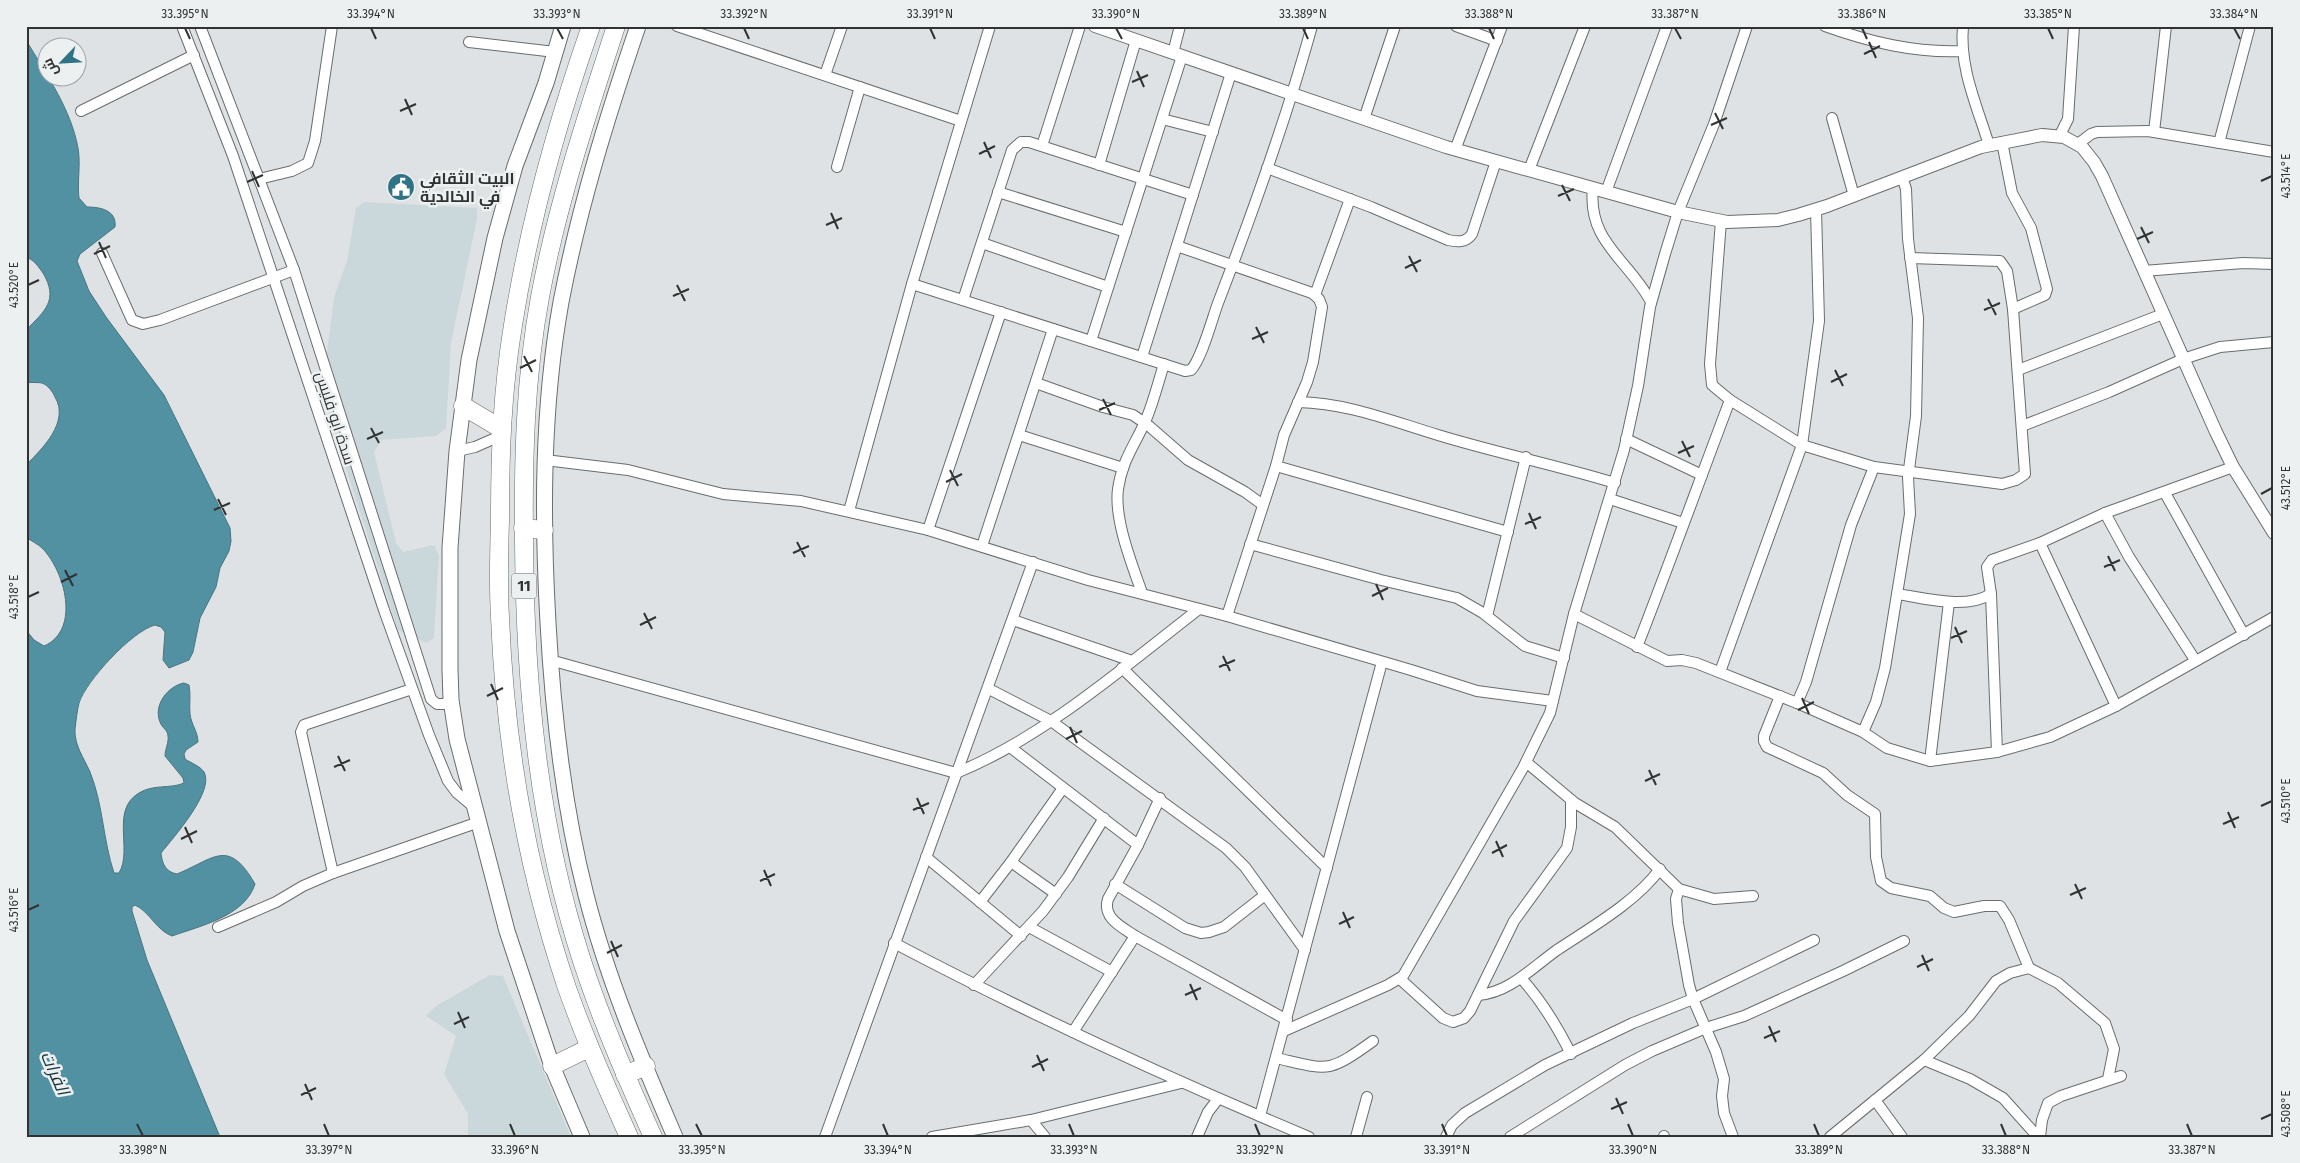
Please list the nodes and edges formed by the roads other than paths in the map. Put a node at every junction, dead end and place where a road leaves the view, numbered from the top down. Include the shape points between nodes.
1 (182, 26) edge
2 (200, 26) edge
3 (332, 26) edge
4 (563, 26) edge
5 (591, 26) edge
6 (616, 26) edge
7 (638, 26) edge
8 (677, 26) edge
9 (842, 26) edge
10 (990, 26) edge
11 (1080, 26) edge
12 (1095, 26) edge
13 (1180, 26) edge
14 (1312, 26) edge
15 (1395, 26) edge
16 (1456, 26) edge
17 (1502, 26) edge
18 (1585, 26) edge
19 (1667, 26) edge
20 (1747, 26) edge
21 (1825, 26) edge
22 (1963, 26) edge
23 (2074, 26) edge
24 (2166, 26) edge
25 (2250, 26) edge
26 (1109, 28) edge
27 (1136, 40) junction
28 (1497, 41) junction
29 (469, 42) dead end
30 (1962, 51) junction
31 (555, 52) junction
32 (1177, 54) junction
33 (194, 55) junction
34 (1231, 73) junction
35 (825, 75) junction
36 (860, 87) junction
37 (1293, 94) junction
38 (81, 111) dead end
39 (1832, 118) dead end
40 (1162, 119) junction
41 (1364, 119) junction
42 (961, 121) junction
43 (1212, 132) junction
44 (2154, 132) junction
45 (2059, 137) junction
46 (2002, 142) junction
47 (2219, 143) junction
48 (2078, 144) junction
49 (1989, 145) junction
50 (1042, 146) junction
51 (1455, 150) junction
52 (2274, 152) edge
53 (1496, 161) junction
54 (1099, 165) junction
55 (837, 166) dead end
56 (1267, 168) junction
57 (1530, 170) junction
58 (1902, 177) junction
59 (545, 178) junction
60 (259, 179) junction
61 (1143, 179) junction
62 (566, 186) junction
63 (1593, 188) junction
64 (998, 192) junction
65 (1606, 192) junction
66 (1193, 195) junction
67 (1854, 196) junction
68 (1350, 199) junction
69 (1816, 209) junction
70 (1678, 212) junction
71 (1721, 221) junction
72 (1126, 232) junction
73 (982, 243) junction
74 (1177, 246) junction
75 (102, 253) dead end
76 (1910, 258) junction
77 (1233, 264) junction
78 (2274, 264) edge
79 (294, 270) junction
80 (2144, 271) junction
81 (274, 277) junction
82 (912, 284) junction
83 (1108, 287) junction
84 (1316, 295) junction
85 (963, 300) junction
86 (1651, 302) junction
87 (2013, 309) junction
88 (1001, 312) junction
89 (2163, 314) junction
90 (1054, 329) junction
91 (1091, 341) junction
92 (2274, 342) edge
93 (1142, 357) junction
94 (2183, 359) junction
95 (1164, 364) junction
96 (2018, 370) junction
97 (1036, 384) junction
98 (1730, 400) junction
99 (1298, 402) junction
100 (463, 406) junction
101 (1145, 422) junction
102 (2022, 426) junction
103 (500, 432) junction
104 (1019, 435) junction
105 (1626, 439) junction
106 (1802, 446) junction
107 (457, 451) junction
108 (1526, 457) junction
109 (545, 460) junction
110 (1276, 466) junction
111 (1874, 467) junction
112 (2233, 467) junction
113 (1123, 468) junction
114 (1909, 472) junction
115 (1702, 475) junction
116 (1615, 483) junction
117 (2165, 493) junction
118 (1610, 499) junction
119 (1263, 505) junction
120 (849, 511) junction
121 (2105, 514) junction
122 (1683, 523) junction
123 (524, 528) junction
124 (544, 530) junction
125 (928, 530) junction
126 (1508, 532) junction
127 (2274, 533) edge
128 (2040, 543) junction
129 (1250, 544) junction
130 (982, 546) junction
131 (1033, 562) junction
132 (1142, 594) junction
133 (1897, 594) junction
134 (1991, 594) junction
135 (1949, 602) junction
136 (1199, 609) junction
137 (1574, 614) junction
138 (1227, 616) junction
139 (1487, 616) junction
140 (2274, 617) edge
141 (1013, 620) junction
142 (2244, 635) junction
143 (1637, 647) junction
144 (1564, 658) junction
145 (550, 660) junction
146 (2195, 660) junction
147 (1132, 661) junction
148 (1382, 662) junction
149 (1122, 668) junction
150 (1720, 672) junction
151 (412, 689) junction
152 (989, 689) junction
153 (1780, 696) junction
154 (451, 700) junction
155 (1553, 701) junction
156 (1797, 703) junction
157 (2116, 706) junction
158 (1051, 721) junction
159 (1863, 732) junction
160 (1010, 747) junction
161 (1998, 752) junction
162 (1930, 761) junction
163 (1526, 762) junction
164 (956, 773) junction
165 (1063, 788) junction
166 (1160, 798) junction
167 (1570, 800) junction
168 (478, 816) junction
169 (1104, 818) junction
170 (1138, 845) junction
171 (926, 857) junction
172 (1011, 862) junction
173 (1327, 868) junction
174 (1660, 869) junction
175 (333, 873) junction
176 (1115, 884) junction
177 (1679, 889) junction
178 (1056, 894) junction
179 (1265, 894) junction
180 (1753, 896) dead end
181 (980, 902) junction
182 (218, 927) dead end
183 (1029, 927) junction
184 (1021, 936) junction
185 (1136, 936) junction
186 (1814, 940) dead end
187 (1904, 940) dead end
188 (894, 943) junction
189 (1305, 950) junction
190 (2029, 968) junction
191 (1112, 972) junction
192 (1521, 978) junction
193 (1400, 979) junction
194 (974, 985) junction
195 (1478, 995) junction
196 (1692, 999) junction
197 (1287, 1020) junction
198 (1706, 1028) junction
199 (1284, 1031) junction
200 (1073, 1032) junction
201 (1372, 1041) dead end
202 (589, 1048) junction
203 (1570, 1054) junction
204 (1276, 1058) junction
205 (1924, 1060) junction
206 (552, 1066) junction
207 (646, 1066) junction
208 (625, 1075) junction
209 (2121, 1076) dead end
210 (2108, 1079) junction
211 (1181, 1083) junction
212 (1367, 1097) dead end
213 (1218, 1098) junction
214 (1875, 1100) junction
215 (1260, 1116) junction
216 (1031, 1120) junction
217 (582, 1137) edge
218 (628, 1137) edge
219 (653, 1137) edge
220 (676, 1137) edge
221 (825, 1137) edge
222 (932, 1137) edge
223 (1045, 1137) edge
224 (1197, 1137) edge
225 (1309, 1137) edge
226 (1356, 1137) edge
227 (1446, 1137) edge
228 (1510, 1137) edge
229 (1734, 1137) edge
230 (1830, 1137) edge
231 (1902, 1137) edge
232 (2039, 1137) edge

1 - 33 street, سدة ابو فليس
2 - 60 street, سدة ابو فليس
3 - 60 street via 315,141 308,163 292,171
4 - 31 main road
5 - 59 highway, 11
6 - 62 highway, 11
7 - 109 main road via 603,134 572,249 553,360
8 - 35 street
9 - 35 street
10 - 42 street
11 - 50 street
12 - 26 street
13 - 32 street
14 - 37 street
15 - 41 street
16 - 28 street
17 - 28 street
18 - 57 street
19 - 65 street
20 - 70 street via 1714,124
21 - 30 street via 1900,48
22 - 30 street
23 - 45 street via 2068,119
24 - 44 street
25 - 47 street
26 - 27 street
27 - 32 street
27 - 54 street
28 - 51 street
29 - 31 street
30 - 49 street
31 - 100 main road via 515,166 495,238 469,360
32 - 34 street
32 - 40 street
33 - 38 street
33 - 81 street, سدة ابو فليس
34 - 37 street
34 - 43 street
35 - 36 street
36 - 42 street
36 - 55 street
37 - 41 street
37 - 56 street
39 - 67 street
40 - 43 street
40 - 61 street
41 - 51 street
42 - 82 street
43 - 66 street
44 - 47 street
44 - 48 street via 2097,132
45 - 46 street via 2042,135
45 - 48 street
46 - 49 street
46 - 87 street via 2012,192 2030,228 2047,289 2045,295
47 - 52 street
48 - 80 street via 2088,153 2102,176
49 - 58 street
50 - 54 street
50 - 64 street via 1024,141 1015,145
51 - 53 street
53 - 57 street
53 - 68 street via 1472,234 1464,241 1448,240
54 - 61 street
56 - 68 street
56 - 77 street
57 - 63 street
58 - 67 street
58 - 76 street via 1906,189
59 - 62 highway
59 - 103 highway, 11 via 519,286
60 - 79 street, سدة ابو فليس
61 - 66 street
61 - 72 street
62 - 123 highway, 11 via 531,355 523,470
63 - 65 street
63 - 86 street via 1593,212 1599,231
64 - 72 street
64 - 73 street
65 - 70 street
66 - 74 street
67 - 69 street
68 - 84 street
69 - 71 street via 1778,220
69 - 106 street via 1819,321
70 - 71 street
70 - 86 street
71 - 98 street via 1710,364 1712,385
72 - 83 street
73 - 83 street
73 - 85 street
74 - 77 street
74 - 93 street
75 - 81 street via 132,320 143,324
76 - 87 street via 2000,261 2007,271
76 - 114 street via 1918,327 1916,416
77 - 84 street
77 - 95 street via 1194,367 1185,371
78 - 80 street via 2244,263
79 - 81 street
79 - 154 street, سدة ابو فليس via 431,699 437,704
80 - 89 street
81 - 151 street, سدة ابو فليس
82 - 85 street
82 - 120 street
83 - 91 street
84 - 99 street via 1322,311 1313,362
85 - 88 street
86 - 105 street
87 - 96 street
88 - 90 street
88 - 125 street
89 - 94 street
89 - 96 street
90 - 91 street
90 - 97 street
91 - 93 street
92 - 94 street via 2220,348
93 - 95 street
94 - 102 street
94 - 112 street
95 - 101 street
96 - 102 street
97 - 101 street via 1133,415
97 - 104 street
98 - 106 street
98 - 115 street
99 - 108 street via 1363,411 1447,438
99 - 110 street via 1281,443
100 - 103 highway
100 - 107 main road
101 - 113 street
101 - 119 street via 1188,460
102 - 114 street via 2025,474 2016,480 2002,484
103 - 107 street via 475,447
103 - 202 highway, 11 via 500,618 518,790 538,884 566,986
104 - 113 street
104 - 130 street
105 - 115 street
105 - 116 street
106 - 111 street
106 - 150 street
107 - 154 main road via 450,548
108 - 116 street
108 - 126 street
109 - 120 street via 628,470 723,494 795,500
109 - 124 main road
110 - 119 street
110 - 126 street
111 - 114 street
111 - 156 street via 1851,525 1806,682
112 - 117 street
112 - 127 street
113 - 132 street via 1118,506
114 - 133 street via 1910,514
115 - 122 street
116 - 118 street
117 - 121 street
117 - 142 street
118 - 122 street
118 - 137 street
119 - 129 street
120 - 125 street
121 - 128 street
121 - 146 street
122 - 143 street
123 - 124 highway
123 - 208 highway, 11 via 531,713 549,834 582,960
124 - 145 main road
125 - 130 street
126 - 139 street
128 - 134 street via 1992,560 1988,567
128 - 157 street
129 - 138 street
129 - 139 street via 1456,598
130 - 131 street
131 - 132 street
131 - 141 street
132 - 136 street
133 - 135 street
133 - 159 street via 1885,668 1876,702
134 - 135 street via 1980,601
134 - 161 street
135 - 162 street
136 - 138 street
136 - 147 street
137 - 143 street
137 - 144 street
138 - 148 street
139 - 144 street via 1525,646
140 - 142 street
141 - 147 street
141 - 152 street
142 - 146 street
143 - 150 street via 1667,661 1682,660
144 - 155 street
145 - 164 street
145 - 207 main road via 562,779 584,887 603,954
146 - 157 street
147 - 149 street
148 - 155 street via 1477,691
148 - 173 street
149 - 158 street
149 - 173 street
150 - 153 street
151 - 168 street, سدة ابو فليس via 448,781
151 - 175 street via 304,725 301,732
152 - 158 street
152 - 164 street
153 - 156 street
153 - 190 street via 1764,736 1767,747 1824,773 1847,795 1876,814 1876,857 1881,881 1891,888 1930,896 1954,912 2000,906
154 - 168 main road via 457,739
155 - 163 street
156 - 159 street
157 - 161 street via 2050,737
158 - 160 street
158 - 166 street
159 - 162 street via 1888,748
160 - 164 street
160 - 165 street
161 - 162 street
163 - 167 street
163 - 193 street via 1411,966
164 - 171 street
165 - 169 street
165 - 172 street
166 - 170 street
166 - 179 street via 1226,848
167 - 174 street via 1615,827
167 - 195 street via 1571,827 1567,848 1514,921
168 - 175 street
168 - 206 main road via 507,931
169 - 170 street
169 - 178 street
170 - 176 street
171 - 181 street
171 - 188 street
172 - 178 street
172 - 181 street
173 - 189 street
174 - 177 street
174 - 192 street via 1609,916 1545,958
175 - 182 street
176 - 179 street via 1185,928 1201,933 1224,927
176 - 185 street via 1106,903 1106,911 1113,921
177 - 180 street via 1714,900
177 - 196 street via 1676,899 1678,923
178 - 183 street
179 - 189 street
181 - 184 street
183 - 184 street
183 - 191 street
184 - 194 street
185 - 191 street
185 - 197 street
186 - 196 street
187 - 198 street via 1744,1016
188 - 194 street
188 - 221 street
189 - 197 street
190 - 205 street via 1996,981 1969,1016
190 - 210 street via 2058,983 2105,1023 2114,1048
191 - 200 street
192 - 195 street
192 - 203 street via 1537,995
193 - 195 street via 1450,1022 1464,1018
193 - 199 street
194 - 200 street
196 - 198 street
196 - 203 street
197 - 199 street
198 - 228 street via 1625,1065
198 - 229 street via 1724,1079 1724,1113
199 - 204 street
200 - 211 street
201 - 204 street via 1328,1068
202 - 206 highway
202 - 218 highway, 11
203 - 227 street via 1476,1105 1458,1119
204 - 215 street
205 - 214 street
205 - 232 street via 1970,1079 2003,1098
206 - 217 main road
207 - 208 highway
207 - 220 main road
208 - 219 highway, 11
209 - 210 street
210 - 232 street via 2048,1103
211 - 213 street
211 - 216 street
212 - 226 street
213 - 215 street
213 - 224 street
214 - 230 street
214 - 231 street
215 - 225 street
216 - 222 street
216 - 223 street

